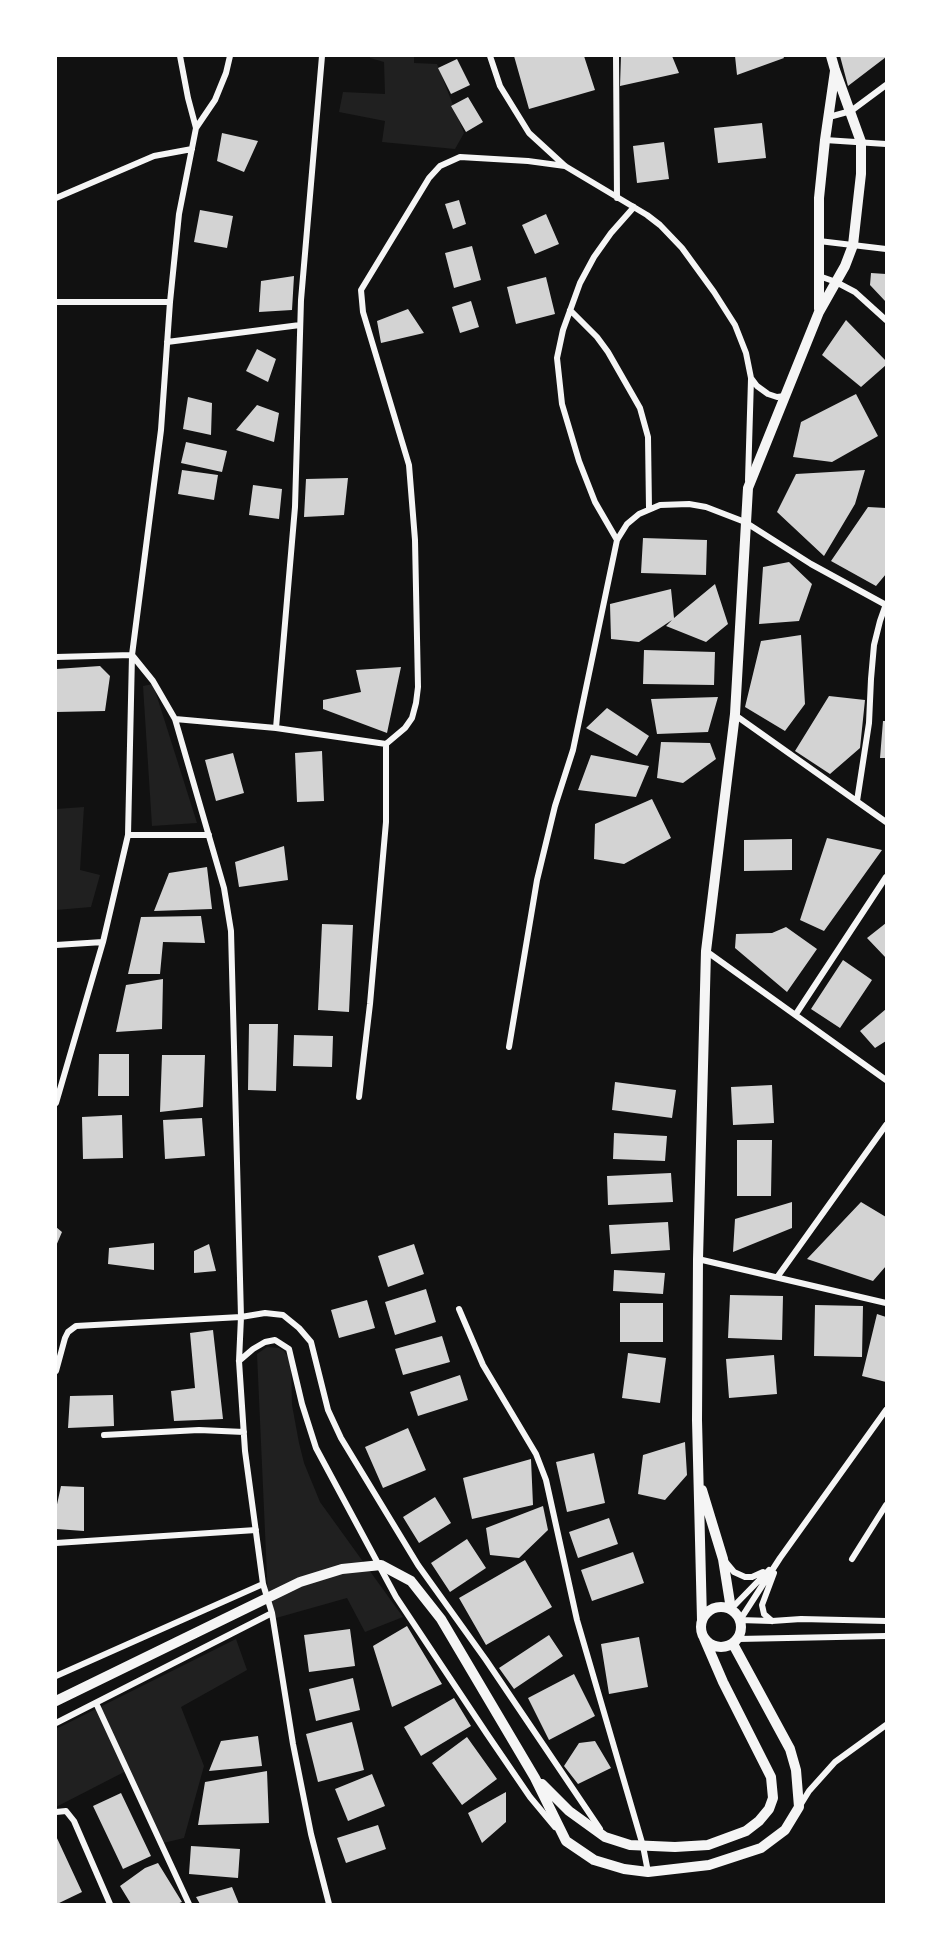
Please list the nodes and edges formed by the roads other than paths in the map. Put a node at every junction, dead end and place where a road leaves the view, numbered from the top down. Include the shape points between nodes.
1 (180, 56) edge
2 (230, 56) edge
3 (322, 56) edge
4 (490, 56) edge
5 (616, 56) edge
6 (831, 56) edge
7 (835, 70) junction
8 (886, 86) edge
9 (851, 111) junction
10 (829, 117) junction
11 (196, 128) junction
12 (825, 140) junction
13 (861, 141) junction
14 (886, 144) edge
15 (192, 149) junction
16 (564, 166) junction
17 (56, 198) edge
18 (617, 198) junction
19 (634, 207) junction
20 (819, 241) junction
21 (853, 245) junction
22 (886, 249) edge
23 (819, 276) junction
24 (837, 282) junction
25 (56, 302) edge
26 (170, 302) junction
27 (570, 310) junction
28 (819, 312) junction
29 (886, 320) edge
30 (300, 325) junction
31 (167, 342) junction
32 (751, 378) junction
33 (786, 396) junction
34 (748, 488) junction
35 (649, 508) junction
36 (745, 522) junction
37 (617, 540) junction
38 (886, 605) edge
39 (132, 656) junction
40 (56, 657) edge
41 (735, 714) junction
42 (175, 719) junction
43 (276, 728) junction
44 (386, 744) junction
45 (857, 801) junction
46 (886, 822) edge
47 (128, 835) junction
48 (208, 835) junction
49 (886, 877) edge
50 (104, 942) junction
51 (56, 945) edge
52 (706, 951) junction
53 (796, 1014) junction
54 (509, 1047) dead end
55 (886, 1080) edge
56 (358, 1097) dead end
57 (56, 1103) edge
58 (886, 1125) edge
59 (698, 1259) junction
60 (778, 1276) junction
61 (886, 1303) edge
62 (459, 1309) dead end
63 (241, 1317) junction
64 (239, 1361) junction
65 (56, 1371) edge
66 (886, 1410) edge
67 (244, 1432) junction
68 (104, 1435) dead end
69 (698, 1477) junction
70 (886, 1505) edge
71 (256, 1530) junction
72 (56, 1543) edge
73 (780, 1558) junction
74 (723, 1559) junction
75 (852, 1559) dead end
76 (263, 1584) junction
77 (731, 1609) junction
78 (272, 1614) junction
79 (702, 1620) junction
80 (740, 1620) junction
81 (772, 1621) junction
82 (886, 1621) edge
83 (886, 1636) edge
84 (704, 1638) junction
85 (735, 1641) junction
86 (56, 1676) edge
87 (56, 1701) edge
88 (96, 1703) junction
89 (56, 1723) edge
90 (886, 1725) edge
91 (535, 1778) junction
92 (799, 1808) junction
93 (56, 1812) edge
94 (605, 1837) junction
95 (566, 1840) junction
96 (643, 1846) junction
97 (648, 1872) junction
98 (110, 1905) edge
99 (189, 1905) edge
100 (328, 1905) edge

1 - 11 street
2 - 11 street via 214,100
3 - 30 street
4 - 16 street via 500,87 529,133
5 - 18 street
6 - 7 street
7 - 9 street
7 - 10 street
8 - 9 street
9 - 10 street
9 - 13 street
10 - 12 street
11 - 15 street
12 - 13 street
12 - 20 street
13 - 14 street
13 - 21 street
15 - 17 street via 154,156
15 - 26 street
16 - 18 street
16 - 44 street via 460,157 440,166 361,290 363,312 409,465 415,540 416,703 405,728
18 - 19 street
19 - 27 street via 594,257
19 - 32 street via 660,225 714,292 735,325
20 - 21 street
20 - 23 street
21 - 22 street
21 - 24 street
23 - 24 street
23 - 28 street
24 - 28 street
24 - 29 street via 855,292
25 - 26 street
26 - 31 street
27 - 35 street via 609,352 640,408 648,437
27 - 37 street via 557,358 562,404 586,480
28 - 33 street
30 - 31 street
30 - 43 street via 294,507
31 - 39 street via 161,430
32 - 33 street via 768,394
32 - 34 street
33 - 34 street
34 - 36 street
35 - 36 street via 689,504
35 - 37 street via 627,524
36 - 38 street
36 - 41 street
37 - 54 street via 573,750 537,880
38 - 45 street via 874,645 869,723
39 - 40 street
39 - 42 street via 153,681
39 - 47 street
41 - 45 street
41 - 52 street
42 - 43 street
42 - 48 street
43 - 44 street
44 - 56 street via 386,822
45 - 46 street
47 - 48 street
47 - 50 street
48 - 63 street via 224,888 231,931
49 - 53 street
50 - 51 street
50 - 57 street
52 - 53 street
52 - 59 street
53 - 55 street
58 - 60 street
59 - 60 street
59 - 69 street
60 - 61 street
62 - 96 street via 483,1365 536,1454 546,1480 577,1620
63 - 64 street
63 - 65 street via 76,1326 64,1338
63 - 94 street via 265,1313 283,1316 311,1342 328,1410 341,1438 418,1565
64 - 67 street
64 - 95 street via 265,1342 275,1340 289,1349 316,1448 396,1597 530,1797
66 - 73 street
67 - 68 street
67 - 71 street
69 - 74 street
69 - 79 street
70 - 75 street
71 - 72 street
71 - 76 street
73 - 74 street via 760,1574 745,1577 734,1572
73 - 77 street
73 - 80 street
73 - 81 street via 762,1605 764,1614
74 - 77 street
76 - 78 street
76 - 86 street
77 - 79 street via 711,1609
77 - 80 street
78 - 88 street
78 - 100 street via 293,1744
79 - 84 street
80 - 81 street
80 - 85 street via 742,1626
81 - 82 street
83 - 85 street
84 - 85 street via 714,1646 727,1647
84 - 96 street via 771,1777 773,1798 759,1821 737,1835 708,1845
85 - 92 street via 790,1749
87 - 91 street via 300,1582 342,1569 381,1565 411,1581 441,1619
88 - 89 street
88 - 99 street
90 - 92 street via 836,1762
91 - 94 street via 569,1811
91 - 95 street
92 - 97 street via 785,1830 761,1848 709,1865
93 - 98 street via 66,1811 74,1821
94 - 96 street
95 - 97 street via 594,1860
96 - 97 street

